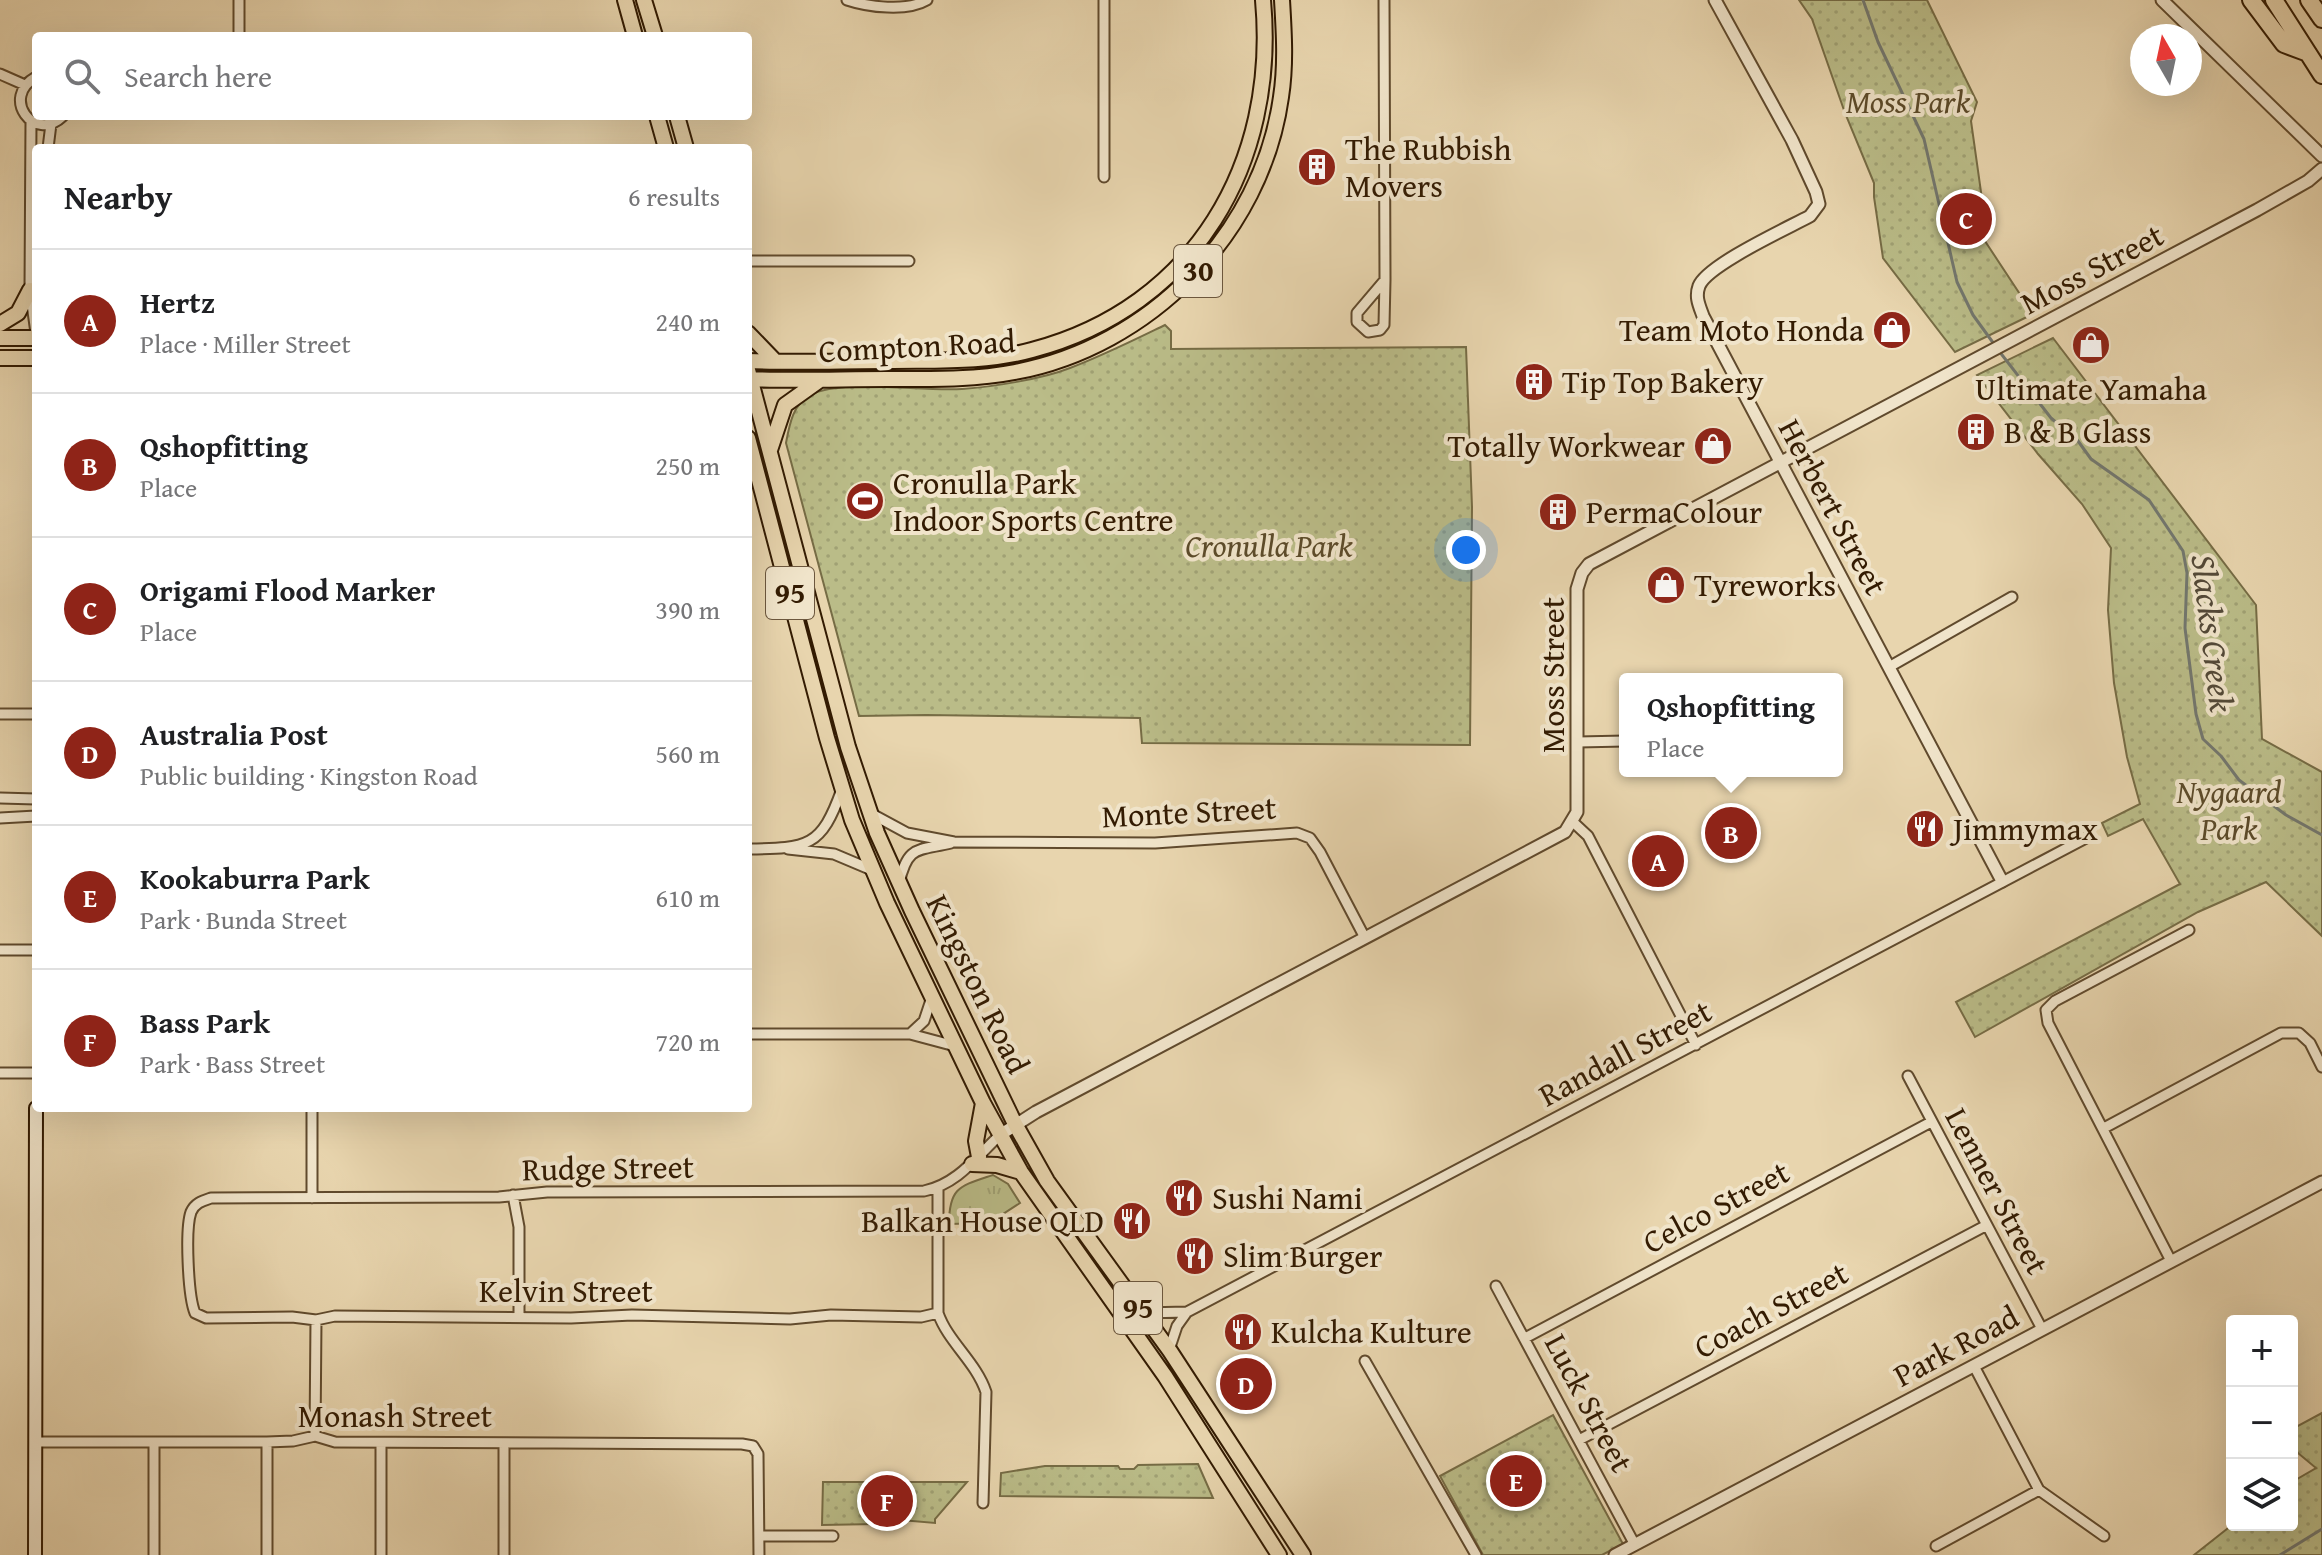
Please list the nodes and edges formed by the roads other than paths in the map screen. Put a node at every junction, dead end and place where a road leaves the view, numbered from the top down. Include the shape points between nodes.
1 (239, 0) edge
2 (625, 0) edge
3 (644, 0) edge
4 (847, 0) edge
5 (1104, 0) edge
6 (1263, 0) edge
7 (1282, 0) edge
8 (1384, 0) edge
9 (1715, 0) edge
10 (2162, 0) edge
11 (2251, 0) edge
12 (2274, 0) edge
13 (2309, 0) edge
14 (929, 1) edge
15 (2322, 19) edge
16 (239, 32) edge
17 (634, 32) edge
18 (654, 32) edge
19 (2308, 53) junction
20 (0, 74) edge
21 (2322, 75) edge
22 (32, 80) edge
23 (25, 85) junction
24 (57, 120) edge
25 (658, 120) edge
26 (678, 120) edge
27 (31, 122) junction
28 (51, 124) junction
29 (48, 144) edge
30 (665, 144) edge
31 (685, 144) edge
32 (2322, 156) edge
33 (2322, 169) edge
34 (1104, 177) dead end
35 (752, 261) edge
36 (909, 261) dead end
37 (1385, 280) junction
38 (30, 290) junction
39 (32, 305) edge
40 (0, 324) edge
41 (32, 336) edge
42 (752, 337) edge
43 (0, 338) edge
44 (0, 358) edge
45 (32, 358) edge
46 (752, 361) edge
47 (775, 361) junction
48 (752, 376) edge
49 (820, 380) junction
50 (752, 387) edge
51 (770, 450) junction
52 (752, 453) edge
53 (1780, 464) junction
54 (2012, 597) dead end
55 (1889, 667) junction
56 (0, 714) edge
57 (32, 714) edge
58 (1619, 741) edge
59 (1578, 742) junction
60 (842, 789) junction
61 (0, 798) edge
62 (32, 799) edge
63 (870, 813) junction
64 (32, 816) edge
65 (0, 818) edge
66 (1573, 822) junction
67 (2086, 838) dead end
68 (954, 842) junction
69 (752, 849) edge
70 (784, 849) junction
71 (872, 870) junction
72 (2002, 881) junction
73 (899, 884) junction
74 (2189, 930) dead end
75 (1365, 938) junction
76 (0, 950) edge
77 (32, 950) edge
78 (932, 997) junction
79 (752, 1034) edge
80 (910, 1034) junction
81 (1696, 1045) junction
82 (955, 1046) junction
83 (2322, 1067) edge
84 (0, 1073) edge
85 (32, 1073) edge
86 (1908, 1076) dead end
87 (983, 1103) junction
88 (36, 1112) edge
89 (312, 1112) edge
90 (1931, 1122) junction
91 (1015, 1124) junction
92 (2104, 1128) junction
93 (1000, 1135) junction
94 (975, 1161) junction
95 (1021, 1172) junction
96 (2322, 1182) edge
97 (938, 1188) junction
98 (513, 1195) junction
99 (312, 1198) junction
100 (1987, 1225) junction
101 (2171, 1261) junction
102 (1496, 1286) dead end
103 (1187, 1312) junction
104 (195, 1313) joint
105 (938, 1313) junction
106 (1142, 1313) junction
107 (519, 1317) junction
108 (316, 1320) junction
109 (2042, 1329) junction
110 (1525, 1338) junction
111 (1169, 1350) junction
112 (1365, 1361) dead end
113 (1974, 1366) junction
114 (315, 1436) junction
115 (1579, 1440) junction
116 (36, 1442) junction
117 (154, 1442) junction
118 (267, 1442) junction
119 (381, 1443) junction
120 (504, 1443) junction
121 (2039, 1490) junction
122 (983, 1503) dead end
123 (760, 1536) junction
124 (833, 1536) dead end
125 (2104, 1536) dead end
126 (1635, 1545) junction
127 (1936, 1546) dead end
128 (35, 1555) edge
129 (154, 1555) edge
130 (267, 1555) edge
131 (381, 1555) edge
132 (504, 1555) edge
133 (759, 1555) edge
134 (1279, 1555) edge
135 (1303, 1555) edge
136 (1476, 1555) edge
137 (1615, 1555) edge

1 - 16 street
2 - 17 main road
3 - 18 main road
4 - 14 street via 890,6
5 - 34 street
6 - 47 main road, Compton Road / 30 via 1265,74 1243,167 1195,247 1142,297 1070,338 1012,355
7 - 49 main road, Compton Road / 30 via 1281,99 1271,143 1242,209 1218,246 1162,304 1097,346 1017,372
8 - 37 street
9 - 53 street, Herbert Street via 1792,140 1819,204 1810,216 1717,267 1700,282 1697,298
10 - 32 street
11 - 19 highway via 2284,44
12 - 19 highway
13 - 15 highway
19 - 21 highway
20 - 23 street
22 - 23 street
23 - 27 street via 19,102
24 - 28 street
25 - 30 main road
26 - 31 main road
27 - 28 street
27 - 38 street
28 - 29 street
33 - 53 street, Moss Street via 2257,210
35 - 36 street
37 - 37 street via 1384,325 1368,332 1357,322 1357,313
38 - 39 street
38 - 40 main road via 18,313
41 - 43 main road
42 - 47 main road
44 - 45 main road
46 - 47 main road, Compton Road / 30
48 - 49 main road, Compton Road / 30
49 - 51 main road via 785,405
50 - 51 main road, Kingston Road / 95
51 - 63 main road, Kingston Road / 95
52 - 60 main road, Kingston Road / 95
53 - 55 street, Herbert Street
53 - 59 street, Moss Street via 1585,568 1577,589
54 - 55 street
55 - 72 street, Herbert Street
56 - 57 street
58 - 59 street
59 - 66 street, Moss Street
60 - 70 street via 824,830
60 - 71 main road, Kingston Road / 95
61 - 62 street
63 - 68 street, Monte Street via 907,833
63 - 73 main road, Kingston Road / 95
64 - 65 street
66 - 75 street via 1565,832
66 - 81 street via 1587,834
67 - 72 street, Randall Street
68 - 73 street, Monte Street via 909,855
68 - 75 street, Monte Street via 1155,843 1297,833 1310,838 1320,852
69 - 70 street
70 - 71 street via 834,854
71 - 78 main road, Kingston Road / 95
72 - 81 street, Randall Street
73 - 91 main road, Kingston Road / 95
74 - 92 street via 2046,1010
75 - 91 street
76 - 77 street
78 - 80 street via 924,1021
78 - 82 main road, Kingston Road / 95
79 - 80 street
80 - 82 street
81 - 103 street, Randall Street
82 - 87 main road, Kingston Road / 95
83 - 92 street via 2299,1033 2281,1033
84 - 85 street
86 - 90 street, Lenner Street
87 - 93 main road, Kingston Road / 95
87 - 94 main road
88 - 116 main road
89 - 99 street
90 - 100 street, Lenner Street
90 - 110 street, Celco Street
91 - 93 street
91 - 106 main road, Kingston Road / 95 via 1065,1207
92 - 101 street
93 - 94 street
93 - 95 main road, Kingston Road / 95
94 - 95 main road
94 - 97 street
95 - 134 main road, Kingston Road / 95 via 1153,1358
96 - 101 street, Park Road
97 - 98 street, Rudge Street
97 - 105 street
98 - 99 street, Rudge Street
98 - 107 street via 519,1227
99 - 104 street, Rudge Street via 211,1198 197,1203 190,1213 188,1238
100 - 109 street, Lenner Street
100 - 115 street, Coach Street
101 - 109 street, Park Road
102 - 110 street, Luck Street
103 - 106 street, Randall Street
103 - 111 street
104 - 108 street, Kelvin Street via 206,1318
105 - 107 street, Kelvin Street via 790,1319
105 - 122 street via 986,1392
106 - 111 main road, Kingston Road / 95
107 - 108 street, Kelvin Street
108 - 114 street
109 - 113 street, Park Road
110 - 115 street, Luck Street
111 - 135 main road, Kingston Road / 95
112 - 136 street
113 - 121 street
113 - 126 street, Park Road
114 - 118 street, Monash Street
114 - 119 street, Monash Street
115 - 126 street, Luck Street
116 - 117 street, Monash Street
116 - 128 main road
117 - 118 street, Monash Street
117 - 129 street
118 - 130 street
119 - 120 street, Monash Street
119 - 131 street
120 - 123 street, Monash Street via 753,1446 758,1454
120 - 132 street
121 - 125 street
121 - 127 street
123 - 124 street
123 - 133 street
126 - 137 street, Park Road

